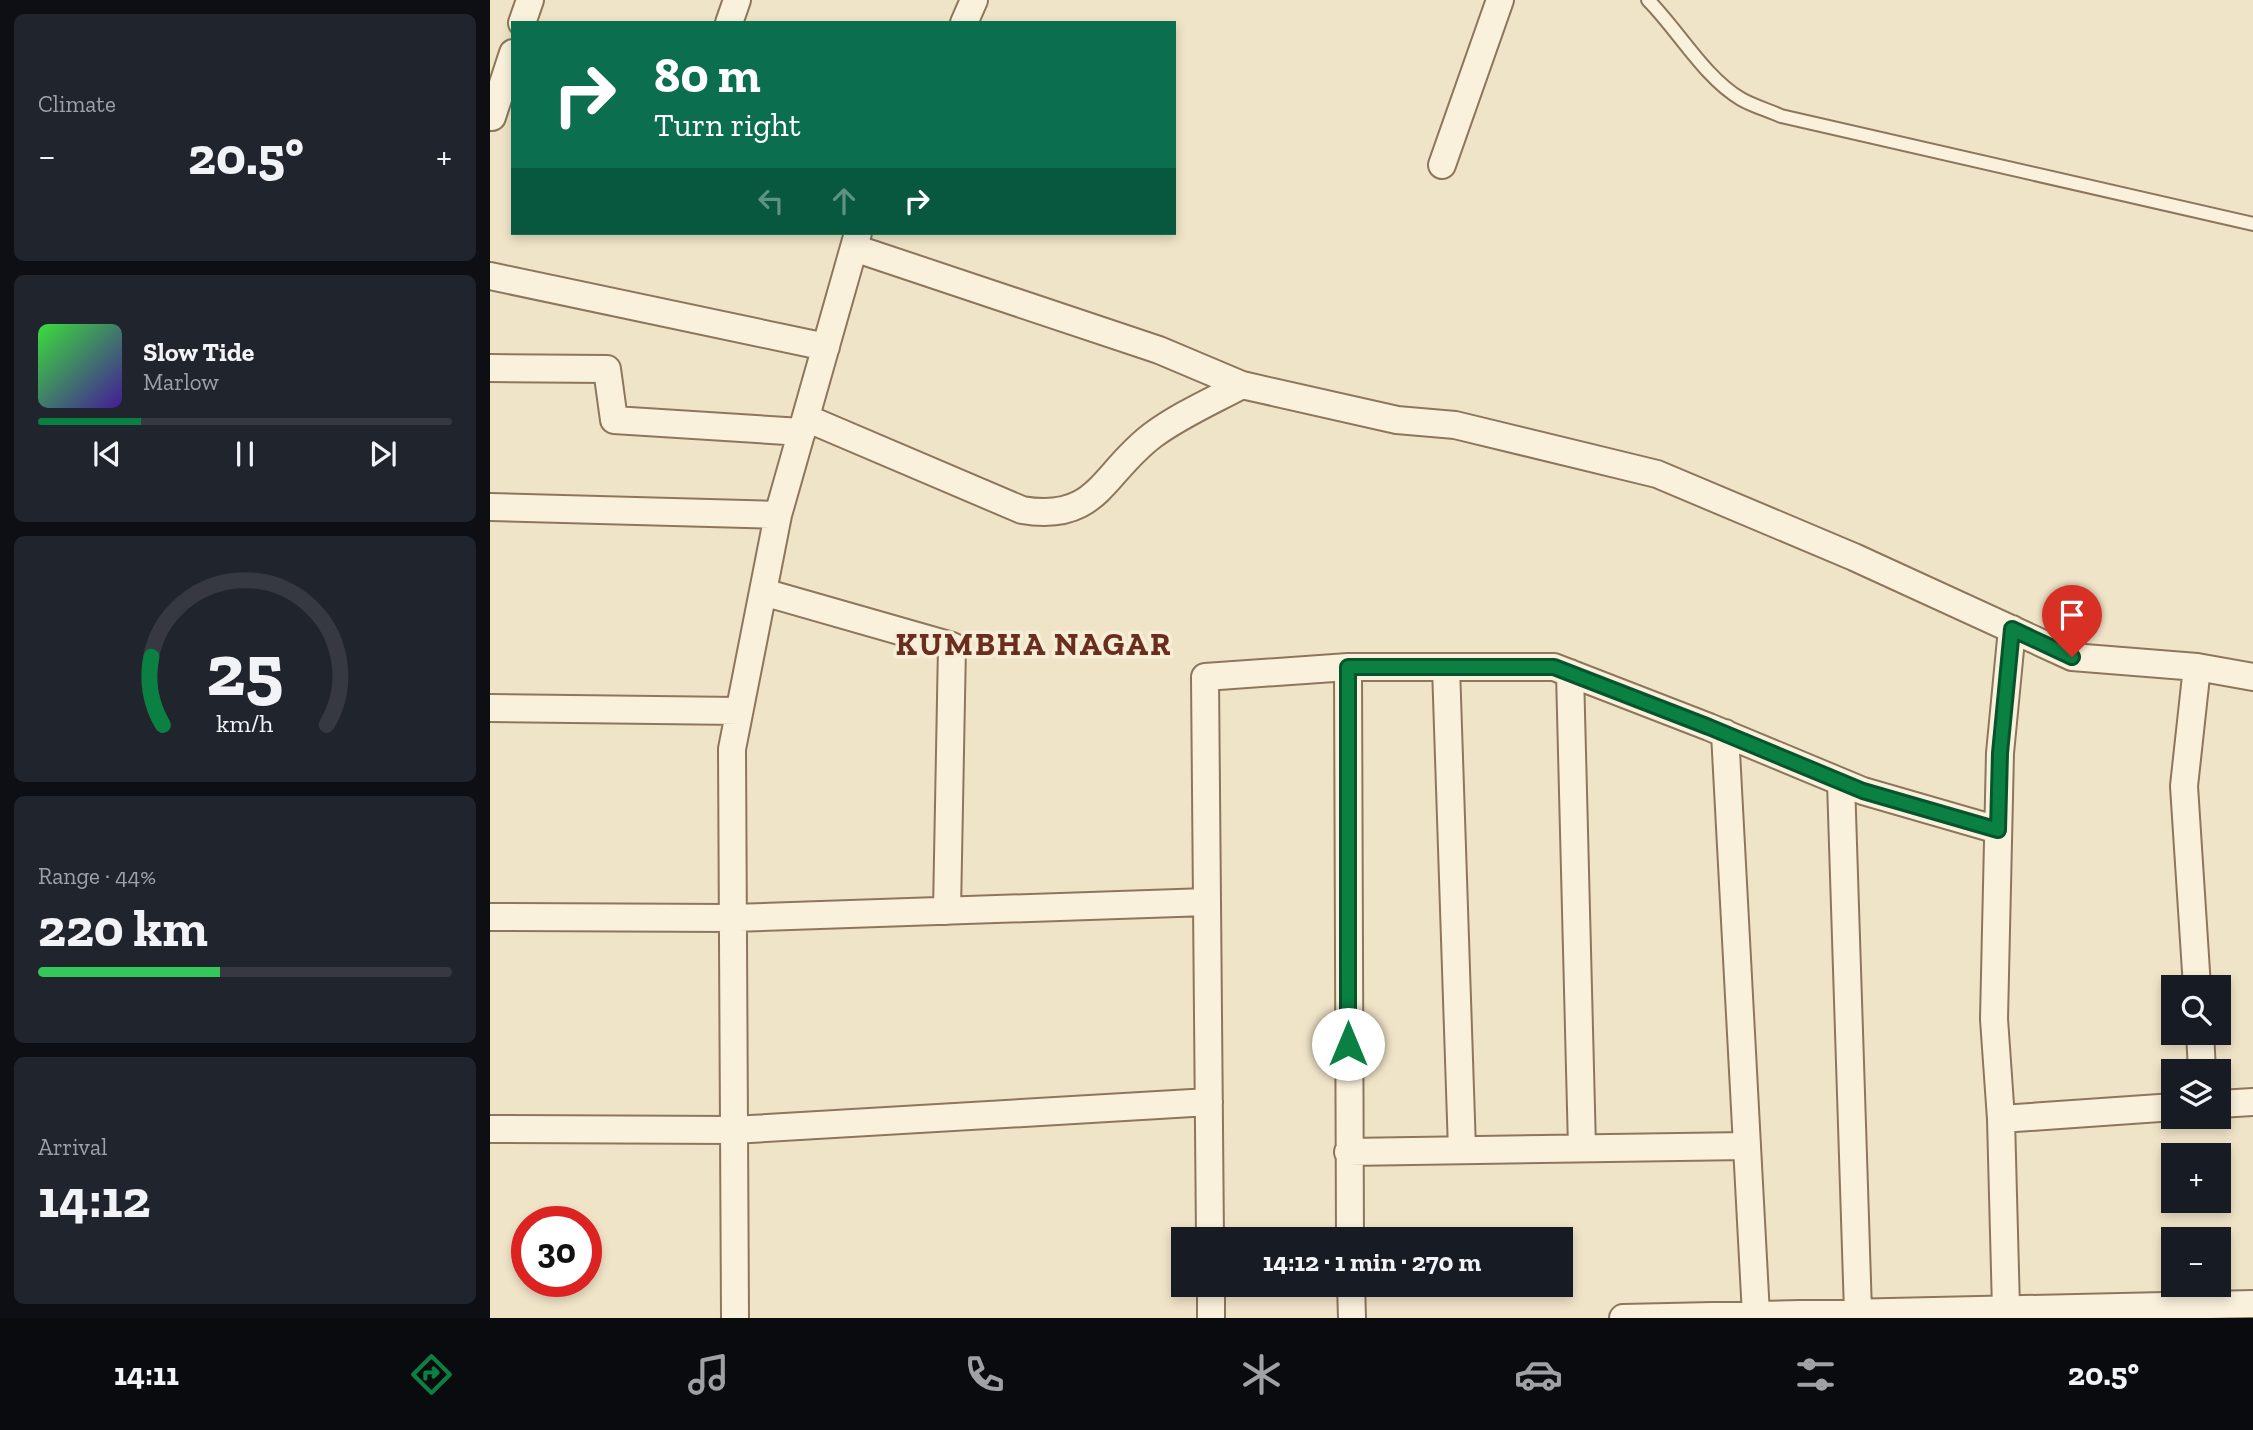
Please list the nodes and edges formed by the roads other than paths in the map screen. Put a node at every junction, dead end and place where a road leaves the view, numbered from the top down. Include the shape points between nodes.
1 (530, 0) edge
2 (737, 0) edge
3 (974, 0) edge
4 (1500, 0) edge
5 (1648, 0) edge
6 (523, 21) edge
7 (730, 21) edge
8 (965, 21) edge
9 (503, 63) edge
10 (498, 118) edge
11 (1442, 165) dead end
12 (2253, 224) edge
13 (856, 240) edge
14 (490, 276) edge
15 (826, 347) junction
16 (490, 368) edge
17 (1242, 385) junction
18 (804, 425) junction
19 (490, 507) edge
20 (778, 515) junction
21 (763, 592) junction
22 (2012, 629) junction
23 (1348, 667) junction
24 (1446, 667) junction
25 (2197, 667) junction
26 (1570, 673) junction
27 (2253, 677) edge
28 (490, 708) edge
29 (739, 711) junction
30 (1725, 733) junction
31 (1841, 782) junction
32 (1998, 830) junction
33 (1207, 902) junction
34 (947, 911) junction
35 (490, 917) edge
36 (732, 918) junction
37 (2196, 975) edge
38 (1209, 1102) junction
39 (2253, 1102) edge
40 (2231, 1103) edge
41 (2161, 1108) edge
42 (2001, 1119) junction
43 (490, 1129) edge
44 (733, 1130) junction
45 (1747, 1146) junction
46 (1581, 1148) junction
47 (1462, 1150) junction
48 (1348, 1152) junction
49 (1210, 1227) edge
50 (1350, 1227) edge
51 (1211, 1297) edge
52 (1351, 1297) edge
53 (2253, 1304) edge
54 (2006, 1309) junction
55 (1858, 1312) junction
56 (1756, 1315) junction
57 (735, 1318) edge
58 (1211, 1318) edge
59 (1352, 1318) edge
60 (1623, 1318) edge

1 - 6 street
2 - 7 street
3 - 8 street
4 - 11 street
5 - 12 lane via 1721,82 1740,98 1780,116
9 - 10 street
13 - 15 street
13 - 17 street
14 - 15 street
15 - 18 street
16 - 18 street via 607,369 614,420
17 - 18 street via 1152,436 1082,505 1050,514 1022,510
17 - 22 street via 1397,420 1455,425 1657,474
18 - 20 street
19 - 20 street
20 - 21 street
21 - 29 street
21 - 34 street via 952,646
22 - 25 street via 2072,657
22 - 32 street
23 - 24 street
23 - 33 street via 1205,677
23 - 48 street
24 - 26 street via 1554,667
24 - 47 street
25 - 27 street
25 - 37 street via 2184,786
26 - 30 street
26 - 46 street
28 - 29 street
29 - 36 street via 732,749
30 - 31 street
30 - 45 street
31 - 32 street
31 - 55 street
32 - 42 street via 1994,1019
33 - 34 street
33 - 38 street
34 - 36 street
35 - 36 street
36 - 44 street
38 - 44 street
38 - 49 street
39 - 40 street
41 - 42 street
42 - 54 street
43 - 44 street
44 - 57 street
45 - 46 street
45 - 56 street
46 - 47 street
47 - 48 street
48 - 50 street
51 - 58 street
52 - 59 street
53 - 54 street
54 - 55 street
55 - 56 street
56 - 60 street

